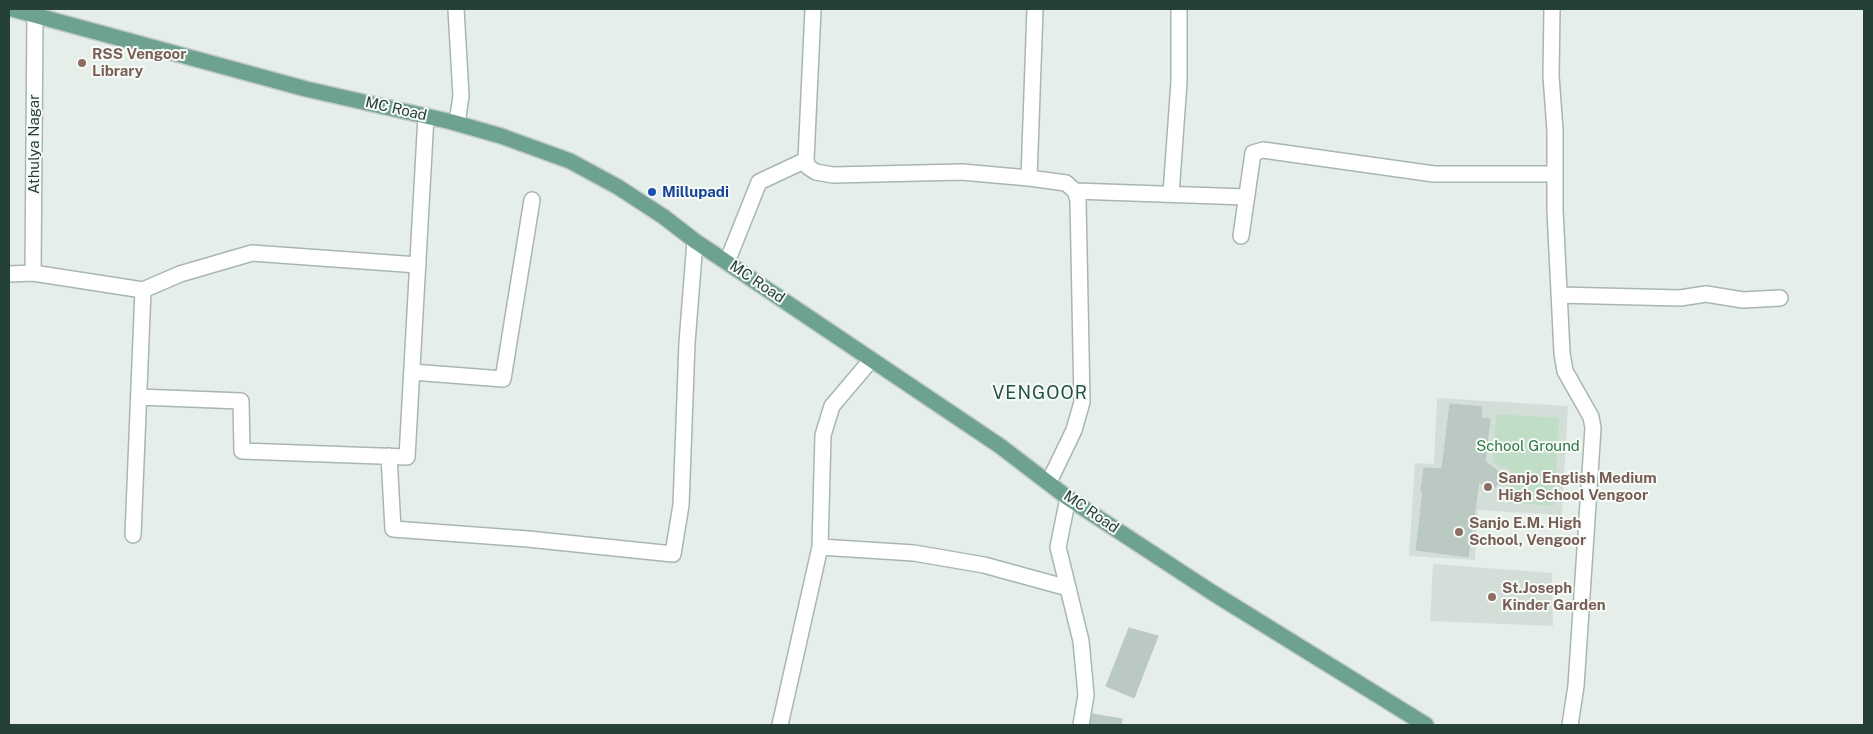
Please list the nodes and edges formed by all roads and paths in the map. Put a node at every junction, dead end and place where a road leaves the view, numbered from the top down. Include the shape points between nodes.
1 (14, 9) edge
2 (456, 9) edge
3 (813, 9) edge
4 (1035, 9) edge
5 (1179, 9) edge
6 (1552, 9) edge
7 (35, 15) junction
8 (426, 116) junction
9 (457, 123) junction
10 (806, 160) junction
11 (1555, 174) junction
12 (1029, 178) junction
13 (1075, 191) junction
14 (1171, 194) junction
15 (1246, 197) junction
16 (532, 200) dead end
17 (1240, 236) dead end
18 (695, 241) junction
19 (727, 262) junction
20 (418, 265) junction
21 (34, 273) junction
22 (9, 274) edge
23 (143, 290) junction
24 (1559, 295) junction
25 (1780, 298) dead end
26 (871, 360) junction
27 (412, 372) junction
28 (139, 397) junction
29 (389, 456) junction
30 (1050, 482) junction
31 (1068, 498) junction
32 (133, 535) dead end
33 (820, 547) junction
34 (1068, 588) junction
35 (780, 725) edge
36 (1081, 725) edge
37 (1426, 725) edge
38 (1570, 725) edge

1 - 7 main road, MC Road
2 - 9 street via 461,96
3 - 10 street
4 - 12 street
5 - 14 street via 1179,82
6 - 11 street
7 - 8 main road, MC Road via 306,89
7 - 21 street, Athulya Nagar
8 - 9 main road, MC Road
8 - 20 street
9 - 18 main road, MC Road via 570,161 618,187
10 - 12 street via 808,167 816,172 834,175 962,172
10 - 19 street via 759,182
11 - 15 street via 1434,174 1263,150 1253,153
11 - 24 street
12 - 13 street via 1066,183
13 - 14 street
13 - 30 street via 1078,200 1082,402 1074,430
14 - 15 street
15 - 17 street
16 - 27 street via 503,379
18 - 19 main road, MC Road
18 - 29 street via 687,343 681,505 673,554 392,529
19 - 26 main road, MC Road
20 - 23 street via 252,252 180,274
20 - 27 street
21 - 22 street
21 - 23 street
23 - 28 street
24 - 25 street via 1680,298 1706,294 1743,300
24 - 38 street via 1565,371 1591,417 1593,428 1576,686
26 - 30 main road, MC Road
26 - 33 street via 832,406 823,435
27 - 29 street via 407,457
28 - 29 street via 241,401 242,451
28 - 32 street
30 - 31 main road, MC Road
31 - 34 street via 1058,548
31 - 37 main road, MC Road via 1213,593
33 - 34 street via 914,553 984,566
33 - 35 street
34 - 36 street via 1081,641 1086,695

